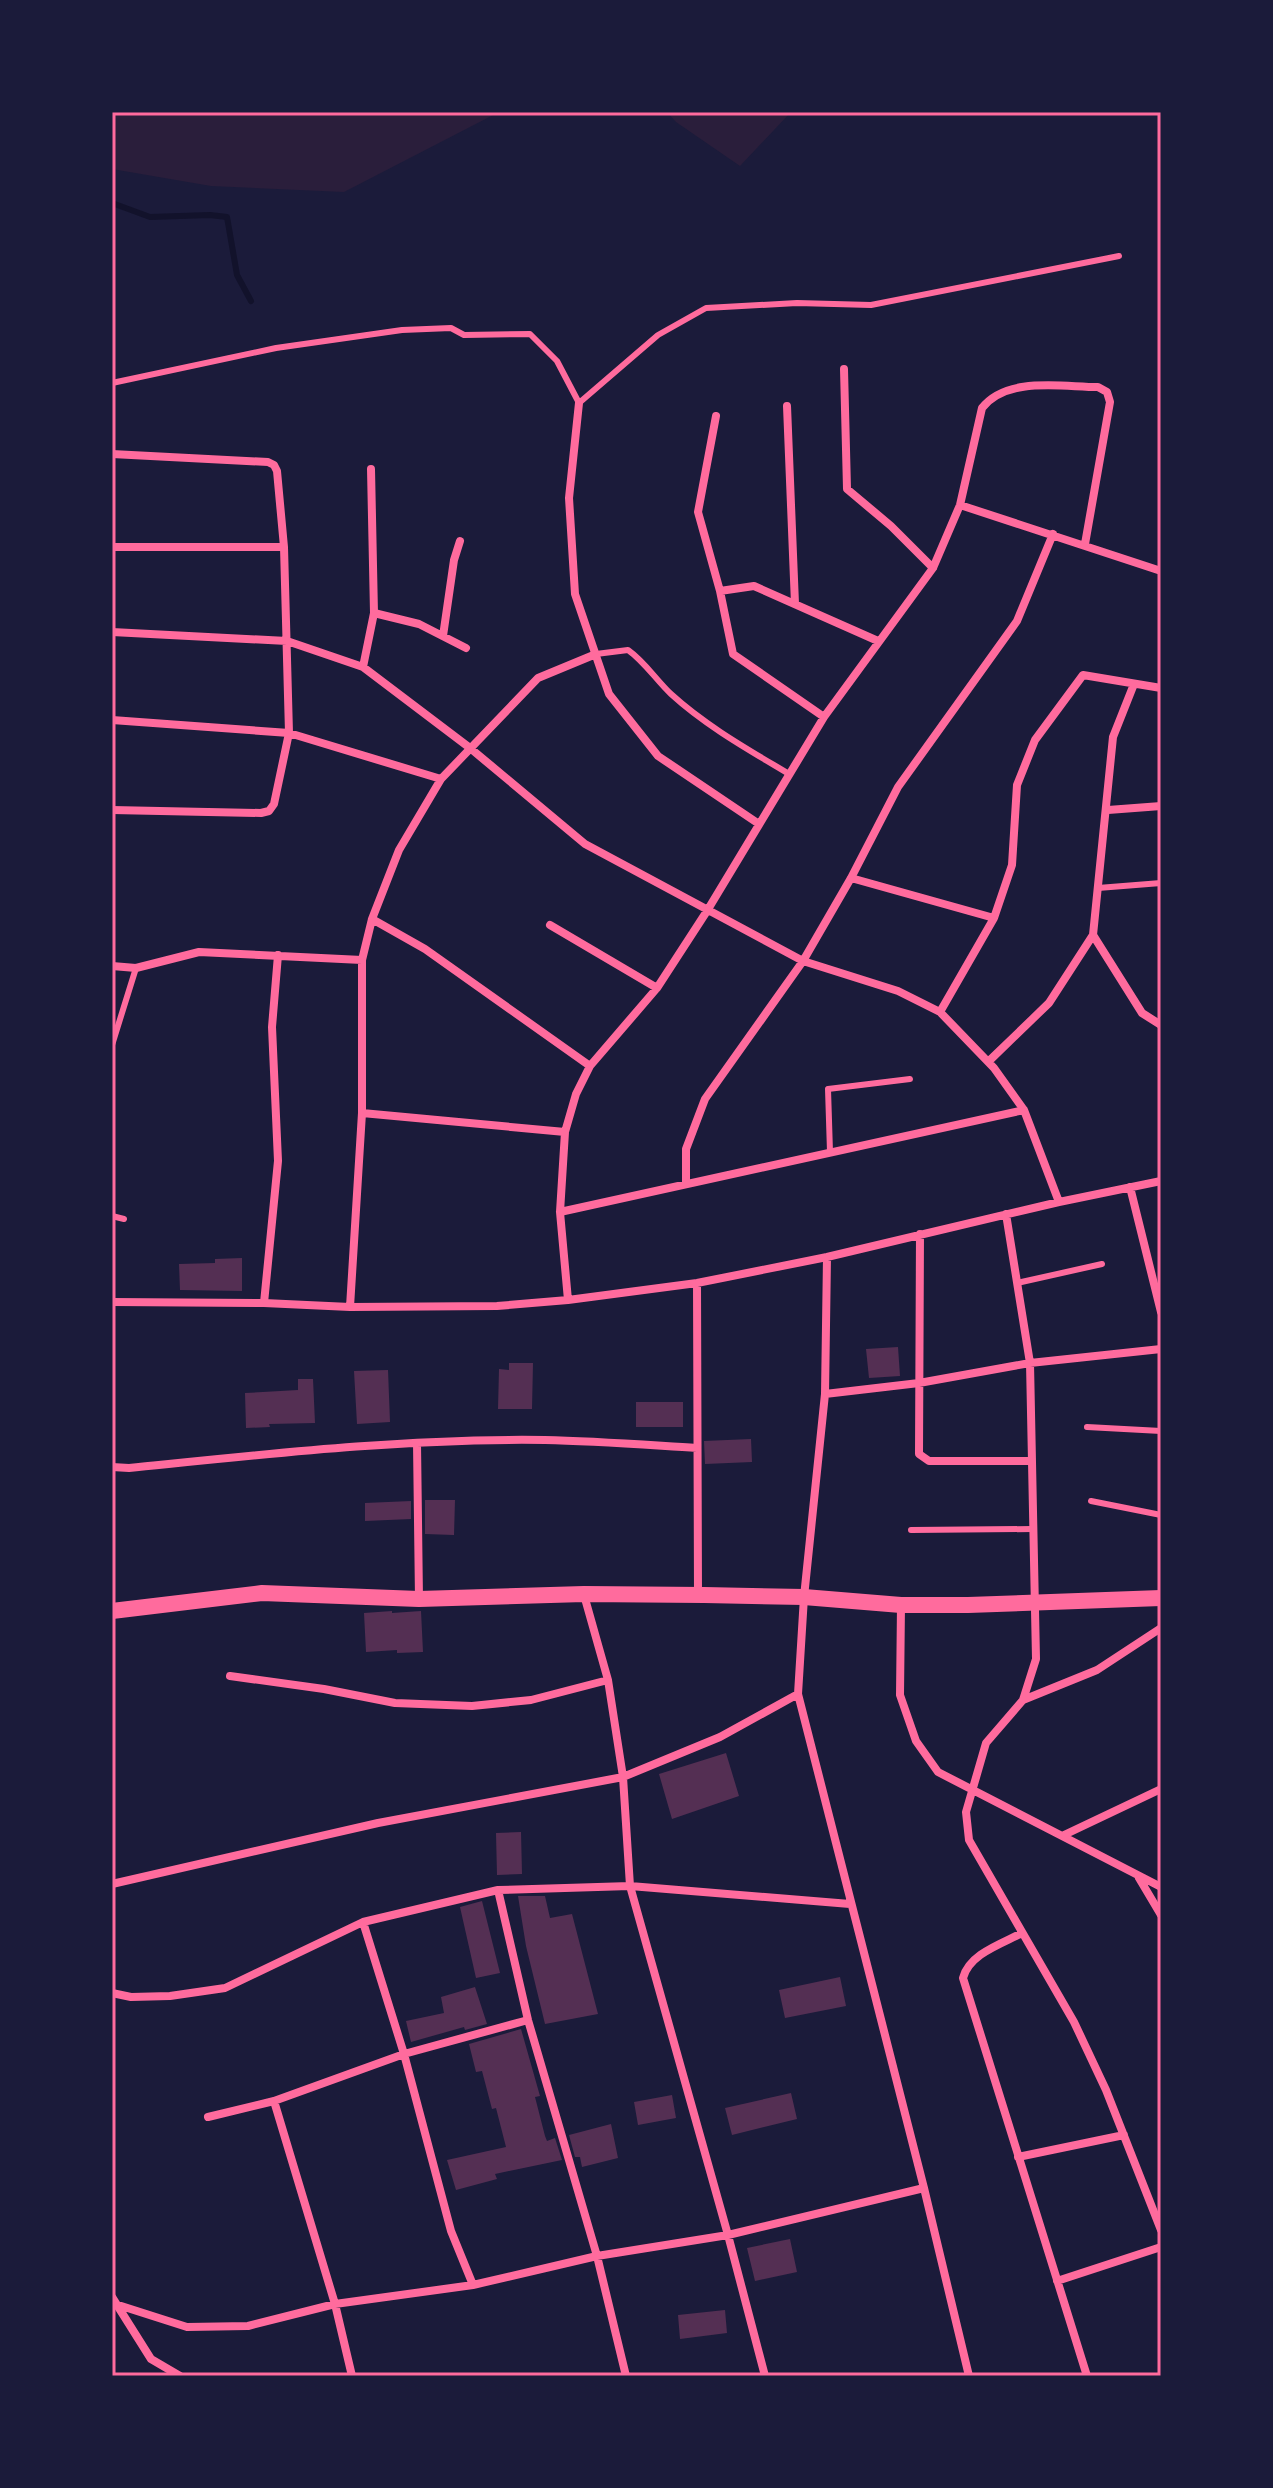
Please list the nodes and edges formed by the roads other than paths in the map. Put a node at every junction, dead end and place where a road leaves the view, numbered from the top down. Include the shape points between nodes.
1 (1119, 256) dead end
2 (844, 369) dead end
3 (112, 383) edge
4 (579, 403) junction
5 (787, 406) dead end
6 (716, 416) dead end
7 (112, 454) edge
8 (371, 469) dead end
9 (960, 505) junction
10 (1053, 534) junction
11 (460, 541) dead end
12 (1085, 544) junction
13 (112, 547) edge
14 (284, 547) junction
15 (933, 568) junction
16 (1161, 571) edge
17 (720, 591) junction
18 (795, 604) junction
19 (374, 613) junction
20 (112, 632) edge
21 (443, 636) junction
22 (287, 641) junction
23 (878, 641) junction
24 (466, 648) dead end
25 (596, 654) junction
26 (363, 667) junction
27 (1134, 684) junction
28 (1161, 688) edge
29 (824, 717) junction
30 (112, 720) edge
31 (289, 733) junction
32 (470, 748) junction
33 (789, 774) junction
34 (441, 779) junction
35 (1161, 806) edge
36 (112, 810) edge
37 (1108, 810) junction
38 (759, 824) junction
39 (851, 878) junction
40 (1161, 883) edge
41 (1098, 888) junction
42 (707, 911) junction
43 (994, 918) junction
44 (372, 919) junction
45 (550, 925) dead end
46 (1093, 935) junction
47 (278, 955) junction
48 (362, 960) junction
49 (803, 961) junction
50 (112, 966) edge
51 (136, 968) junction
52 (657, 988) junction
53 (940, 1012) junction
54 (1161, 1025) edge
55 (112, 1045) edge
56 (989, 1061) junction
57 (590, 1066) junction
58 (910, 1079) dead end
59 (1024, 1110) junction
60 (362, 1113) junction
61 (565, 1132) junction
62 (830, 1152) junction
63 (1161, 1181) edge
64 (686, 1184) junction
65 (1130, 1187) junction
66 (1059, 1202) junction
67 (560, 1212) junction
68 (1006, 1214) junction
69 (112, 1216) edge
70 (124, 1219) dead end
71 (920, 1234) junction
72 (827, 1257) junction
73 (1102, 1264) dead end
74 (697, 1283) junction
75 (1017, 1283) junction
76 (568, 1300) junction
77 (112, 1302) edge
78 (264, 1303) junction
79 (350, 1307) junction
80 (1161, 1312) edge
81 (1161, 1349) edge
82 (1030, 1363) junction
83 (919, 1383) junction
84 (825, 1394) junction
85 (1087, 1427) dead end
86 (1161, 1431) edge
87 (417, 1443) junction
88 (697, 1448) junction
89 (1031, 1461) junction
90 (112, 1467) edge
91 (1091, 1501) dead end
92 (1161, 1515) edge
93 (1032, 1529) junction
94 (911, 1530) dead end
95 (584, 1594) junction
96 (698, 1595) junction
97 (804, 1597) junction
98 (1161, 1598) edge
99 (419, 1599) junction
100 (1033, 1603) junction
101 (901, 1605) junction
102 (112, 1611) edge
103 (1161, 1628) edge
104 (230, 1676) dead end
105 (608, 1680) junction
106 (798, 1694) junction
107 (1023, 1700) junction
108 (623, 1777) junction
109 (973, 1789) junction
110 (1161, 1789) edge
111 (1064, 1835) junction
112 (1138, 1876) junction
113 (112, 1884) edge
114 (630, 1886) junction
115 (1161, 1887) edge
116 (498, 1890) junction
117 (850, 1904) junction
118 (1161, 1915) edge
119 (363, 1922) junction
120 (1022, 1933) junction
121 (112, 1993) edge
122 (528, 2020) junction
123 (404, 2054) junction
124 (274, 2101) junction
125 (208, 2117) dead end
126 (1124, 2135) junction
127 (1018, 2157) junction
128 (924, 2188) junction
129 (1161, 2230) edge
130 (728, 2235) junction
131 (1161, 2247) edge
132 (597, 2256) junction
133 (1057, 2281) junction
134 (473, 2285) junction
135 (114, 2301) edge
136 (335, 2304) junction
137 (180, 2376) edge
138 (352, 2376) edge
139 (626, 2376) edge
140 (765, 2376) edge
141 (969, 2376) edge
142 (1087, 2376) edge

1 - 4 lane via 871,305 706,308 658,335
2 - 15 street via 847,489
3 - 4 lane via 276,348 451,328 464,335 530,334 557,361
4 - 25 street via 569,498 574,580
5 - 18 street
6 - 17 street via 698,512
7 - 14 street via 274,465
8 - 19 street
9 - 10 street
9 - 12 street via 982,408 990,398 1032,386 1098,387 1110,402
9 - 15 street
10 - 12 street
10 - 39 street via 1017,621 898,787
11 - 21 street
12 - 16 street
13 - 14 street
14 - 22 street
15 - 23 street
17 - 18 street via 754,586
17 - 29 street via 733,654
18 - 23 street
19 - 21 street
19 - 26 street
20 - 22 street
21 - 24 street
22 - 26 street
22 - 31 street
23 - 29 street
25 - 32 street via 538,678
25 - 33 lane via 628,650 672,695
25 - 38 street via 609,694 658,756
26 - 32 street
27 - 28 street
27 - 37 street via 1113,737
27 - 43 street via 1083,675 1035,740 1017,785 1012,865
29 - 33 street
30 - 31 street
31 - 34 street
31 - 36 street via 269,811
32 - 34 street
32 - 42 street via 585,844
33 - 38 street
34 - 44 street via 399,850
35 - 37 street
37 - 41 street
38 - 42 street
39 - 43 street
39 - 49 street
40 - 41 lane
41 - 46 street
42 - 49 street
42 - 52 street
43 - 53 street
44 - 48 street
44 - 57 street via 425,949
45 - 52 street
46 - 54 street via 1142,1013
46 - 56 street via 1049,1003
47 - 48 street
47 - 51 street via 199,952
47 - 78 street via 272,1027 278,1161
48 - 60 street
49 - 53 street via 898,991
49 - 64 street via 705,1099 686,1149
50 - 51 street
51 - 55 lane
52 - 57 street
53 - 56 street
56 - 59 street
57 - 61 street
58 - 62 lane via 828,1089
59 - 62 street
59 - 66 street
60 - 61 street
60 - 79 street
61 - 67 street
62 - 64 street
63 - 65 street
64 - 67 street
65 - 66 street
65 - 80 street
66 - 68 street
67 - 76 street
68 - 71 street
68 - 75 street
69 - 70 lane
71 - 72 street
71 - 83 street
72 - 74 street
72 - 84 street
73 - 75 lane
74 - 76 street
74 - 88 street
75 - 82 street
76 - 79 street
77 - 78 street
78 - 79 street
81 - 82 street
82 - 83 street
82 - 89 street
83 - 84 street
83 - 89 street via 919,1454 925,1460
84 - 97 street
85 - 86 lane
87 - 88 street via 545,1440
87 - 90 street
87 - 99 street
88 - 96 street
89 - 93 street
91 - 92 lane
93 - 94 lane
93 - 100 street
95 - 96 main road
95 - 99 main road
95 - 105 street
96 - 97 main road
97 - 101 main road
97 - 106 street
98 - 100 main road
99 - 102 main road via 262,1593
100 - 101 main road
100 - 107 street via 1036,1659
101 - 109 street via 900,1695 916,1741 938,1772
103 - 107 street via 1097,1670
104 - 105 street via 395,1703 472,1706 531,1700
105 - 108 street
106 - 108 street via 720,1737
106 - 117 street
107 - 109 street via 986,1743
108 - 113 street via 378,1823
108 - 114 street
109 - 111 street
109 - 120 street via 966,1812 969,1840
110 - 111 street
111 - 112 street
112 - 115 street
112 - 118 street
114 - 116 street
114 - 117 street
114 - 130 street
116 - 119 street
116 - 122 street
117 - 128 street
119 - 121 street via 225,1988 170,1996
119 - 123 street
120 - 126 street via 1074,2022
120 - 127 street via 972,1960 963,1978
122 - 123 street
122 - 132 street
123 - 124 street
123 - 134 street via 451,2231
124 - 125 street
124 - 136 street
126 - 127 street
126 - 129 street
127 - 133 street
128 - 130 street
128 - 141 street
130 - 132 street
130 - 140 street
131 - 133 street
132 - 134 street
132 - 139 street
133 - 142 street
134 - 136 street
135 - 136 street via 187,2327 248,2326
135 - 137 street via 151,2359
136 - 138 street

